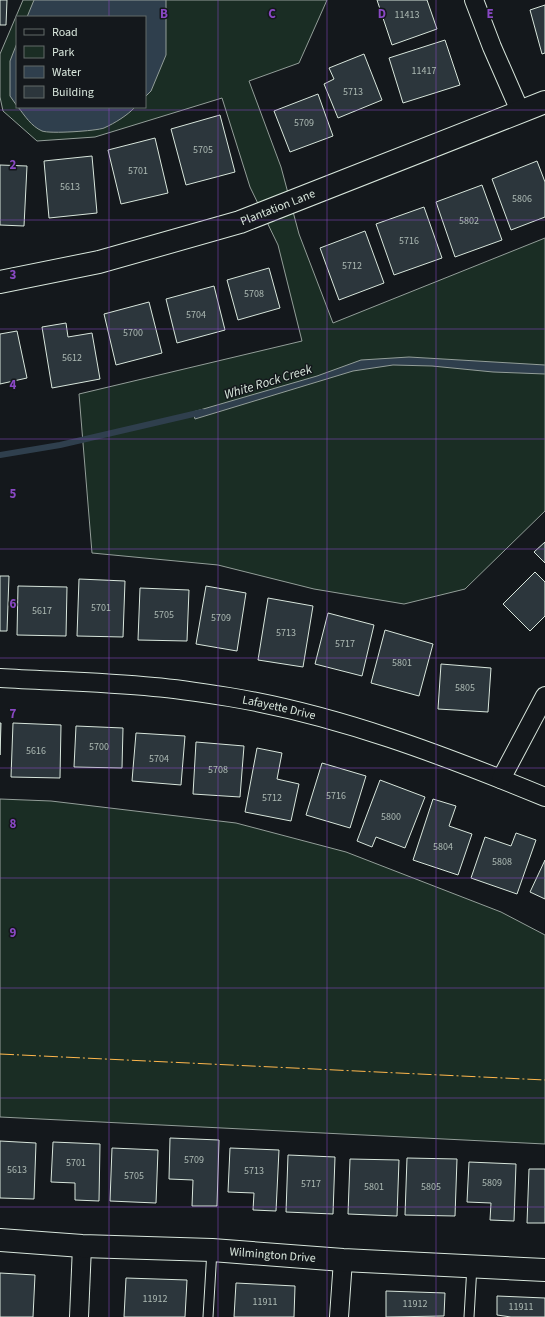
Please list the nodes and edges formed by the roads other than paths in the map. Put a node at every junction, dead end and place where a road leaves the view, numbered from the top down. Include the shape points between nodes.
1 (474, 0) edge
2 (545, 102) edge
3 (520, 111) junction
4 (0, 282) edge
5 (0, 678) edge
6 (545, 696) edge
7 (501, 779) junction
8 (545, 797) edge
9 (0, 1240) edge
10 (82, 1246) junction
11 (212, 1250) junction
12 (343, 1260) junction
13 (472, 1266) junction
14 (545, 1270) edge
15 (79, 1317) edge
16 (208, 1317) edge
17 (339, 1317) edge
18 (469, 1317) edge

1 - 3 street
2 - 3 street, Plantation Lane
3 - 4 street, Plantation Lane via 240,222 100,262
5 - 7 street, Lafayette Drive via 154,687 230,698 369,731
6 - 7 street
7 - 8 street, Lafayette Drive
9 - 10 street, Wilmington Drive
10 - 11 street, Wilmington Drive
10 - 15 street
11 - 12 street, Wilmington Drive
11 - 16 lane
12 - 13 street, Wilmington Drive
12 - 17 street
13 - 14 street, Wilmington Drive
13 - 18 lane

